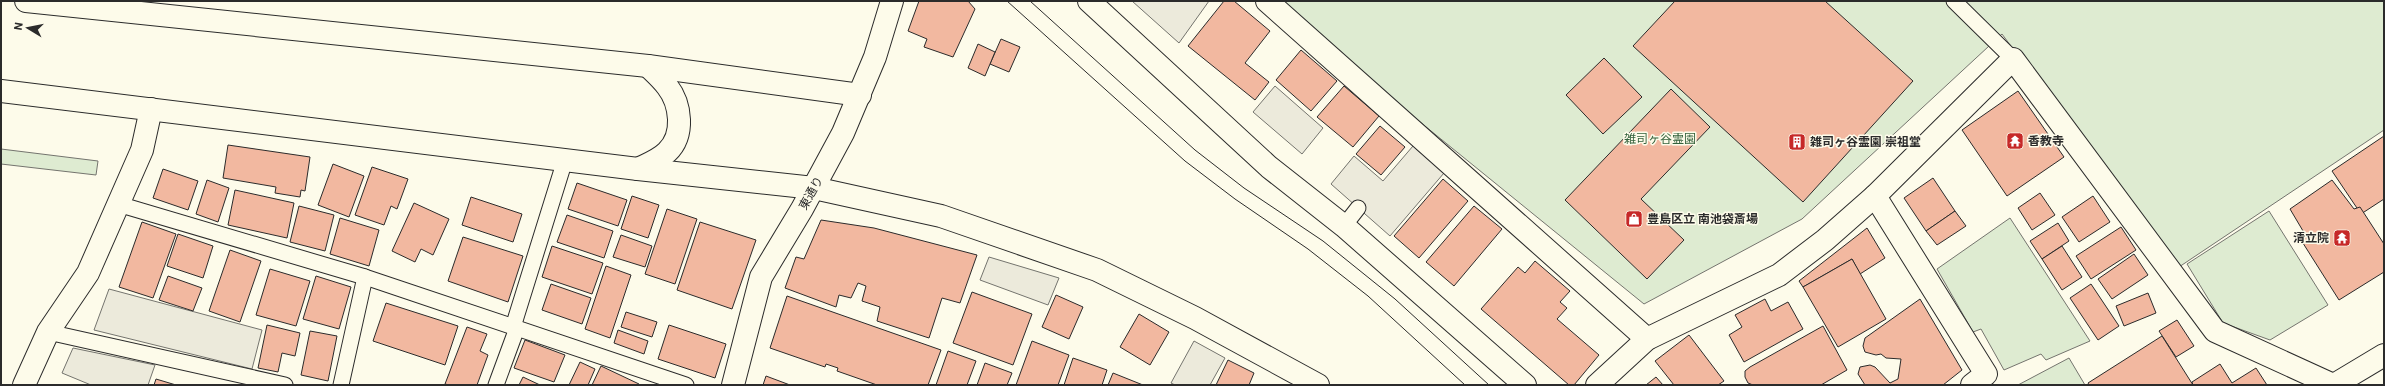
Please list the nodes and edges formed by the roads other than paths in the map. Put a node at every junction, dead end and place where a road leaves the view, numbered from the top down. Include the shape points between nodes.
1 (26, 1) edge
2 (892, 1) edge
3 (1089, 1) edge
4 (1267, 1) edge
5 (1954, 1) edge
6 (2013, 59) junction
7 (648, 66) junction
8 (1, 91) edge
9 (860, 95) junction
10 (151, 109) junction
11 (565, 160) junction
12 (638, 169) junction
13 (814, 188) junction
14 (1875, 196) junction
15 (118, 204) junction
16 (1358, 208) dead end
17 (1344, 226) junction
18 (366, 277) junction
19 (515, 328) junction
20 (48, 332) junction
21 (1647, 339) junction
22 (2384, 355) edge
23 (24, 385) edge
24 (285, 385) edge
25 (341, 385) edge
26 (496, 385) edge
27 (686, 385) edge
28 (733, 385) edge
29 (1318, 385) edge
30 (1525, 385) edge
31 (1597, 385) edge
32 (1972, 385) edge
33 (2333, 385) edge

1 - 7 street
2 - 9 street, 東通り
3 - 17 street via 1270,167
4 - 21 street
5 - 6 lane
6 - 14 street
6 - 33 street via 2215,331
7 - 9 street
7 - 12 street via 667,86 679,116 677,134 669,151
8 - 10 street
9 - 13 street, 東通り via 844,133
10 - 11 street
10 - 15 street via 142,150
11 - 12 street
11 - 19 lane
12 - 13 street
13 - 28 street, 東通り via 761,277
13 - 29 street via 941,216 1097,270 1188,314
14 - 21 street via 1825,240 1779,275
14 - 32 street via 1986,374
15 - 18 lane
15 - 20 street via 88,273
16 - 17 lane
17 - 30 street
18 - 19 lane
18 - 25 lane
19 - 26 lane
19 - 27 lane
20 - 23 street
20 - 24 lane
21 - 31 street
22 - 33 street

